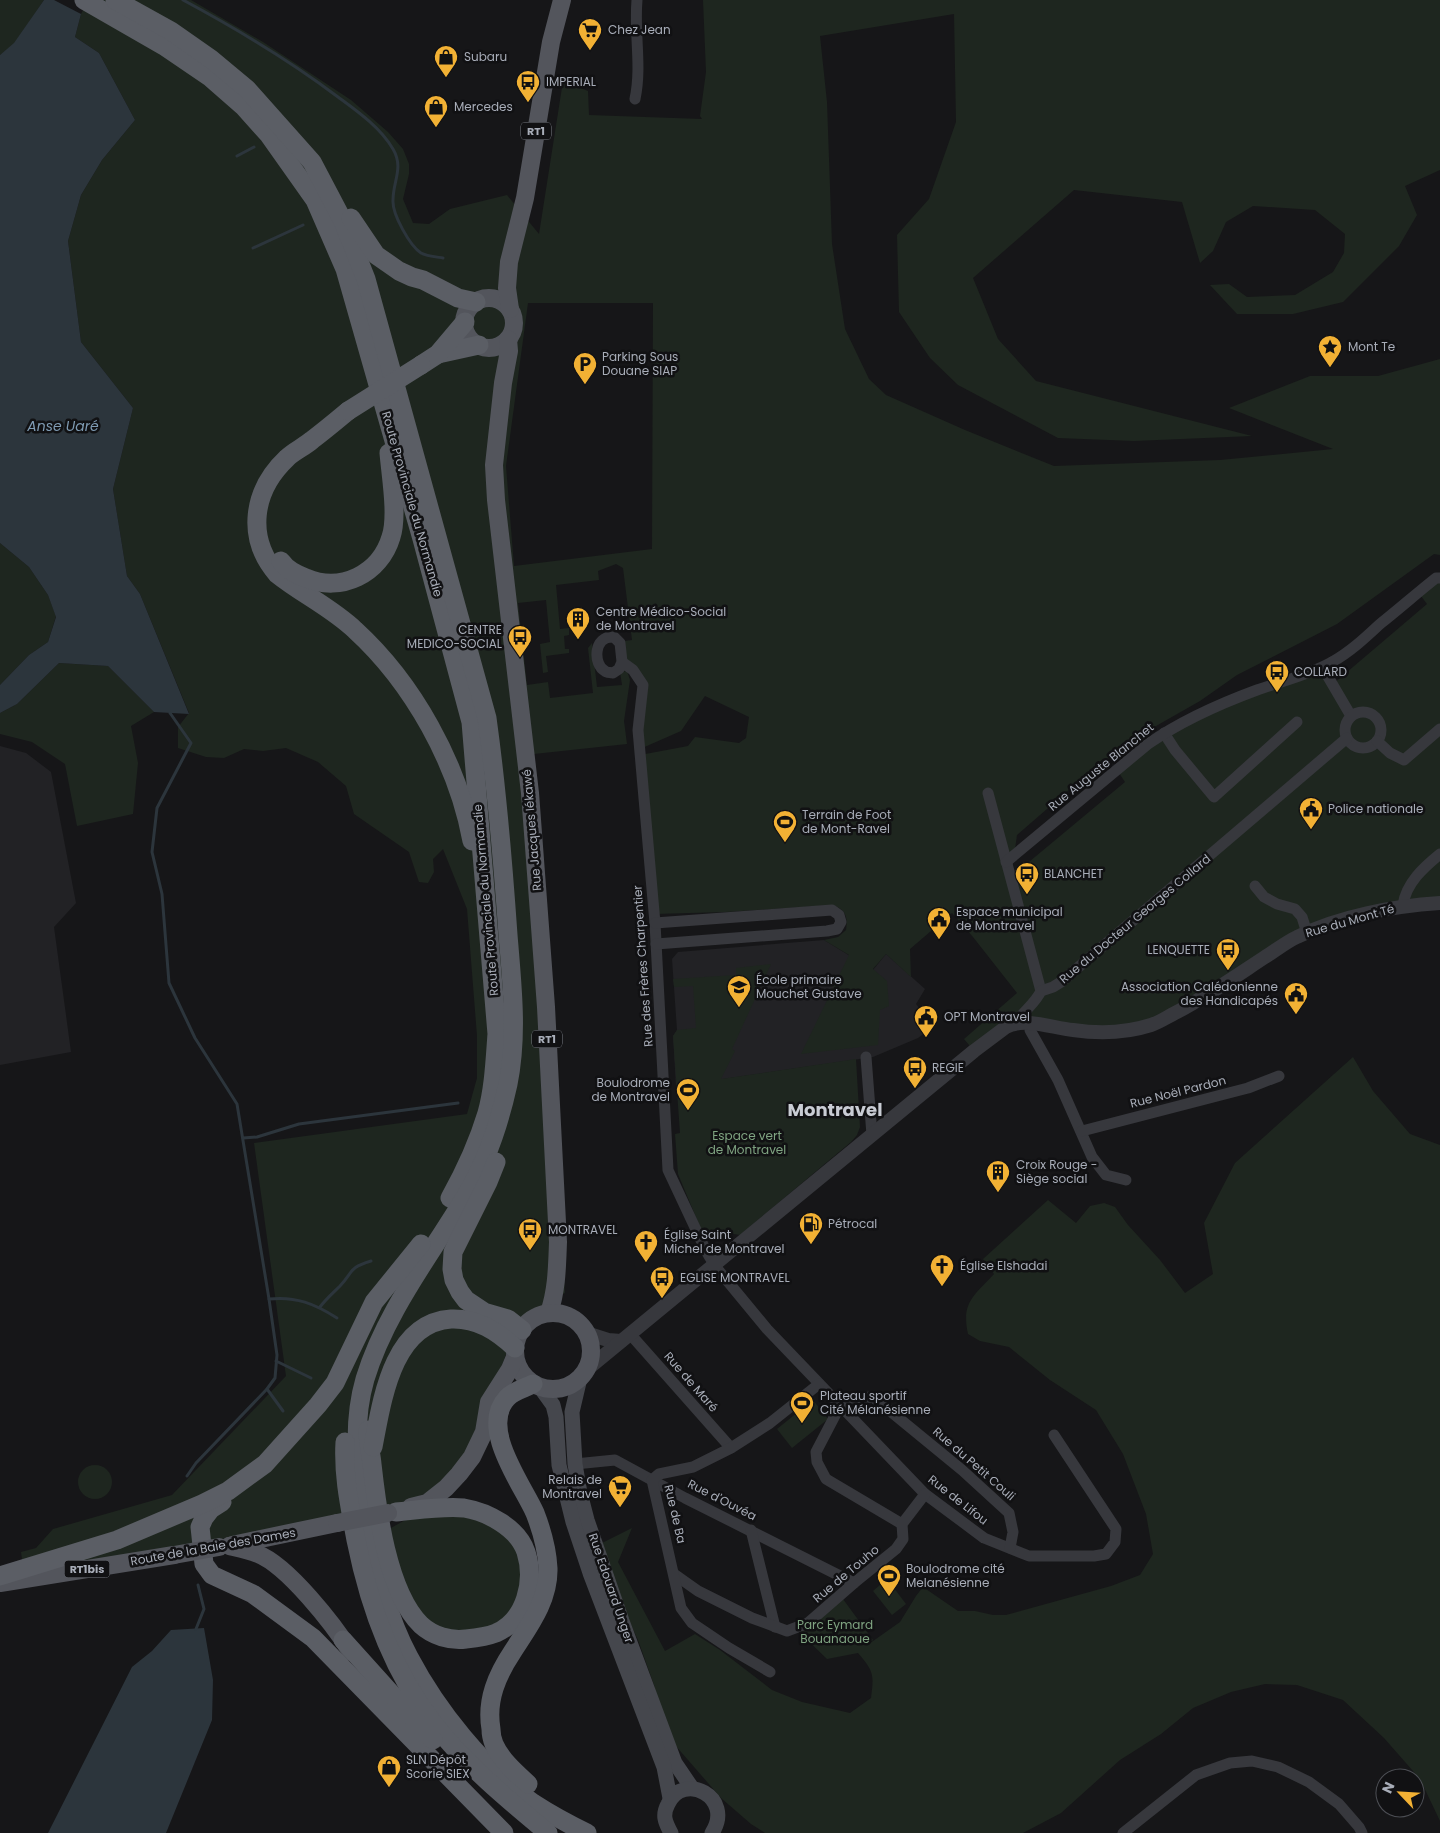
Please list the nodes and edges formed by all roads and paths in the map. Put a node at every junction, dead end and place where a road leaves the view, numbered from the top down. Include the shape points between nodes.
1 (115, 0) edge
2 (562, 0) edge
3 (637, 0) edge
4 (88, 2) edge
5 (635, 99) dead end
6 (312, 162) junction
7 (509, 262) junction
8 (482, 300) junction
9 (510, 308) junction
10 (464, 322) junction
11 (508, 339) junction
12 (482, 346) junction
13 (438, 354) junction
14 (503, 383) junction
15 (348, 411) junction
16 (387, 417) junction
17 (1440, 578) edge
18 (622, 662) dead end
19 (1332, 662) junction
20 (1351, 716) junction
21 (1297, 722) dead end
22 (1440, 730) edge
23 (1164, 733) junction
24 (1347, 738) junction
25 (1377, 741) junction
26 (988, 793) dead end
27 (1440, 854) edge
28 (1006, 862) junction
29 (1255, 886) dead end
30 (1440, 903) edge
31 (1404, 906) junction
32 (655, 923) junction
33 (489, 927) junction
34 (1307, 933) junction
35 (656, 944) junction
36 (1040, 991) junction
37 (1016, 1023) junction
38 (1031, 1024) junction
39 (866, 1057) dead end
40 (1280, 1076) dead end
41 (508, 1082) junction
42 (1082, 1131) junction
43 (872, 1135) junction
44 (1126, 1180) dead end
45 (451, 1219) junction
46 (421, 1244) junction
47 (715, 1266) junction
48 (558, 1278) junction
49 (549, 1313) junction
50 (571, 1318) junction
51 (522, 1330) junction
52 (586, 1332) junction
53 (626, 1338) junction
54 (515, 1352) junction
55 (583, 1374) junction
56 (819, 1384) junction
57 (537, 1386) junction
58 (841, 1404) junction
59 (1054, 1435) dead end
60 (731, 1448) junction
61 (371, 1455) junction
62 (265, 1464) junction
63 (575, 1464) junction
64 (652, 1480) junction
65 (925, 1494) junction
66 (427, 1503) junction
67 (392, 1512) junction
68 (902, 1524) junction
69 (750, 1530) junction
70 (224, 1546) junction
71 (1010, 1548) junction
72 (674, 1574) junction
73 (0, 1576) edge
74 (854, 1583) junction
75 (0, 1584) edge
76 (776, 1627) junction
77 (343, 1640) junction
78 (512, 1653) junction
79 (770, 1672) dead end
80 (416, 1741) junction
81 (692, 1788) junction
82 (670, 1798) junction
83 (504, 1833) edge
84 (546, 1833) edge
85 (587, 1833) edge
86 (599, 1833) edge
87 (671, 1833) edge
88 (712, 1833) edge
89 (1123, 1833) edge
90 (1362, 1833) edge

1 - 6 highway, Route Provinciale du Normandie via 171,31 211,59 247,89
2 - 7 main road, RT1 via 551,42 525,198
3 - 5 street via 635,22 639,82
4 - 16 highway, Route Provinciale du Normandie via 164,46 210,78 243,106 295,170 315,200 345,269
6 - 8 highway via 376,255 412,278 423,280 458,298
6 - 41 highway, Route Provinciale du Normandie via 343,221 366,279 487,718 512,982 514,1046
7 - 8 main road, RT1
7 - 9 main road, RT1 via 507,288
8 - 9 main road via 500,300
8 - 10 main road via 468,311
9 - 11 main road via 514,324
10 - 12 main road via 468,336
10 - 13 highway
11 - 12 main road via 494,347
11 - 14 main road, Rue Jacques Iékawé / RT1
12 - 13 highway
12 - 14 main road
13 - 15 highway, bridge
14 - 48 main road, Rue Jacques Iékawé / RT1 via 494,465 530,793 546,1007
15 - 16 highway via 319,446 290,469 277,485 267,525 268,539 283,564 294,573 326,584 342,583 361,576 382,557 391,537 394,518
15 - 33 highway via 287,457 271,476 262,492 258,509 261,548 277,574 355,629 389,665 415,701 445,758 464,805
16 - 33 highway, Route Provinciale du Normandie via 471,722
17 - 19 street, Rue Auguste Blanchet
18 - 32 street, Rue des Frères Charpentier via 633,670 643,685 638,730
19 - 20 street via 1327,676
19 - 23 street, Rue Auguste Blanchet via 1216,706
20 - 24 street via 1345,726
20 - 25 street via 1362,711 1378,718 1381,730
21 - 23 street via 1214,797
22 - 25 street via 1404,760
23 - 28 street, Rue Auguste Blanchet
24 - 25 street via 1361,748
24 - 36 street, Rue du Docteur Georges Collard via 1061,982
26 - 28 street
27 - 31 street via 1415,878 1406,894
28 - 36 street
29 - 34 street via 1264,897 1295,909 1302,917
30 - 31 street, Rue du Mont Té
31 - 34 street, Rue du Mont Té
32 - 35 street, Rue des Frères Charpentier
32 - 35 street via 832,910 839,915 841,922 837,928 827,931
33 - 46 highway, Route Provinciale du Normandie via 497,1034 487,1112 459,1181
34 - 38 street, Rue du Mont Té via 1153,1024 1110,1033
35 - 47 street, Rue des Frères Charpentier via 668,1170
36 - 37 street, Rue du Docteur Georges Collard
37 - 38 street, Rue du Mont Té
37 - 43 street, Rue du Docteur Georges Collard via 974,1051
38 - 42 street via 1030,1030
39 - 43 street
40 - 42 street, Rue Noël Pardon via 1248,1088
41 - 45 highway via 491,1146
41 - 51 highway via 502,1148 453,1252 452,1269 454,1280 466,1300 484,1312 508,1319
42 - 44 street via 1092,1157 1106,1175
43 - 47 street, Rue du Docteur Georges Collard
45 - 61 highway via 378,1368 368,1432
45 - 85 highway via 402,1297 365,1379 359,1411 359,1487 384,1596 408,1656 436,1702 498,1774 532,1802
46 - 62 highway via 374,1302 335,1383
46 - 84 highway, Route Provinciale du Normandie via 373,1327 357,1368 348,1407 345,1482 361,1563 390,1654 433,1723 488,1783
47 - 53 street, Rue du Docteur Georges Collard
47 - 56 street, Rue de Lifou via 767,1329
48 - 49 main road, Rue Jacques Iékawé / RT1
48 - 50 main road, Rue Jacques Iékawé / RT1
49 - 50 main road
49 - 51 main road via 536,1317
50 - 52 main road
51 - 54 main road
52 - 53 street via 608,1340
52 - 55 main road via 591,1352
53 - 55 street, Rue du Docteur Georges Collard
53 - 60 street, Rue de Maré
54 - 57 main road via 518,1368
54 - 61 highway via 505,1339 487,1326 473,1321 443,1320 416,1332 393,1368
54 - 66 main road via 510,1370 489,1402 484,1432 472,1457 459,1474
55 - 57 main road via 561,1388
55 - 63 main road, Rue Edouard Unger via 572,1412
56 - 58 street, Rue de Lifou
56 - 60 street, Rue de Ba via 770,1423
57 - 78 highway via 508,1396 498,1421 502,1449 535,1514 547,1557 544,1596
57 - 82 main road, Rue Edouard Unger via 553,1405 559,1465 572,1522 664,1767
58 - 65 street, Rue de Lifou
58 - 68 street via 816,1452 822,1474
58 - 71 street, Rue du Petit Couli via 850,1398 873,1397 962,1470 1009,1513 1013,1532
59 - 71 street, Rue de Lifou via 1116,1529 1115,1542 1106,1554 1094,1556 1029,1556
60 - 64 street, Rue de Ba via 693,1467 658,1474
61 - 67 highway via 382,1533 393,1575 408,1609 422,1626 440,1637 477,1638 496,1633 520,1612 528,1592 528,1558 519,1537 510,1529 491,1517 463,1508
62 - 73 highway via 228,1491 117,1540
62 - 80 highway via 252,1481 210,1509 204,1518 200,1527 204,1564 212,1575 253,1594 313,1638
63 - 64 street, Rue d'Ouvéa via 615,1460
63 - 81 main road, Rue Edouard Unger via 588,1520 622,1621 675,1764
64 - 69 street, Rue d'Ouvéa
64 - 72 street, Rue de Ba
65 - 68 street, Rue de Touho
65 - 71 street, Rue de Lifou via 984,1538
66 - 67 main road, RT1bis
66 - 78 highway via 466,1499 484,1502 516,1520 531,1538 539,1564 538,1580 529,1613
67 - 70 main road, Route de la Baie des Dames / RT1bis, bridge
68 - 74 street, Rue de Touho via 903,1539 896,1549
69 - 74 street, Rue d'Ouvéa
69 - 76 street
70 - 75 main road, Route de la Baie des Dames / RT1bis, bridge
70 - 77 main road via 260,1554 283,1571 310,1598
72 - 76 street, Rue de Touho via 698,1591
72 - 79 street, Rue de Ba via 682,1608 692,1623
74 - 76 street, Rue de Touho via 808,1623 786,1631
77 - 80 main road
77 - 84 highway via 428,1735 492,1798
78 - 86 highway via 491,1698 488,1714 493,1743 510,1767 537,1791
80 - 83 highway
81 - 82 main road via 680,1790
81 - 88 main road via 708,1794 718,1809
82 - 87 main road via 664,1817
89 - 90 street via 1196,1775 1230,1763 1252,1761 1278,1767 1309,1782 1339,1804

